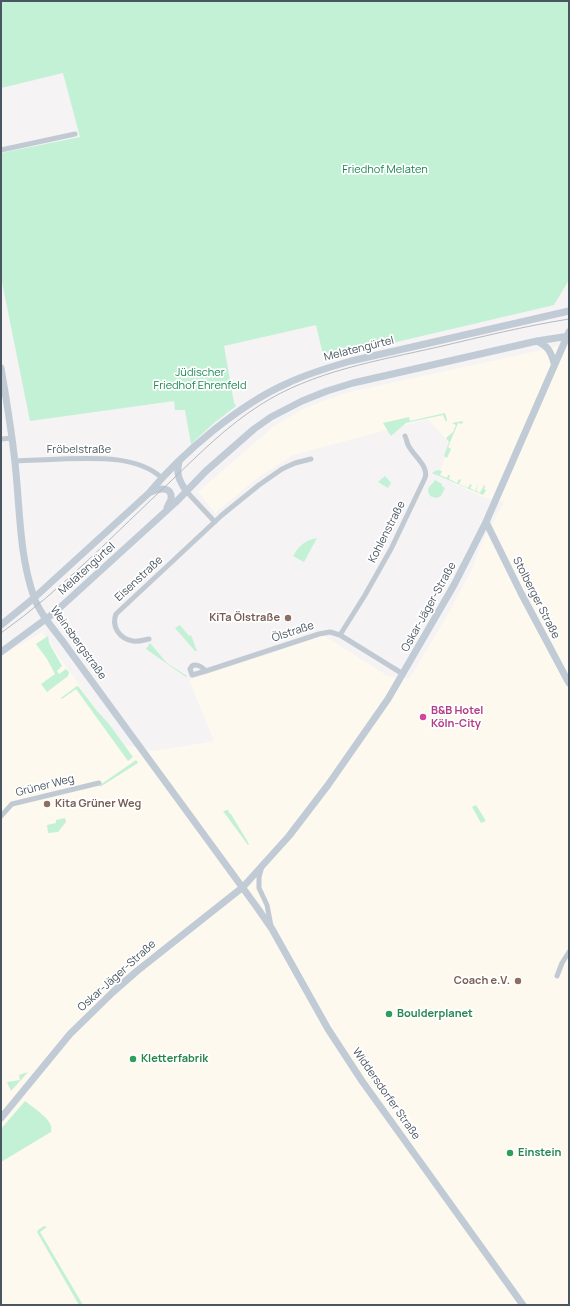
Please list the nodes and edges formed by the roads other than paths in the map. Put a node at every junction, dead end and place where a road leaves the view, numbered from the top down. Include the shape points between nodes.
1 (75, 134) dead end
2 (1, 150) edge
3 (569, 311) edge
4 (568, 334) edge
5 (537, 341) junction
6 (554, 363) junction
7 (1, 368) edge
8 (405, 436) dead end
9 (12, 438) junction
10 (1, 439) edge
11 (311, 459) dead end
12 (15, 461) junction
13 (180, 462) junction
14 (162, 478) junction
15 (186, 491) junction
16 (149, 493) junction
17 (165, 512) junction
18 (215, 522) junction
19 (486, 522) junction
20 (34, 598) junction
21 (46, 619) junction
22 (1, 625) edge
23 (340, 636) junction
24 (149, 639) dead end
25 (1, 652) edge
26 (206, 671) dead end
27 (403, 674) junction
28 (569, 683) edge
29 (99, 783) dead end
30 (1, 816) edge
31 (262, 866) junction
32 (243, 887) junction
33 (272, 929) junction
34 (569, 952) edge
35 (557, 976) dead end
36 (1, 1118) edge
37 (523, 1305) edge

1 - 2 street
3 - 13 main road, Melatengürtel via 319,370 260,398 220,425
4 - 5 main road, Melatengürtel
4 - 6 main road, Oskar-Jäger-Straße
5 - 6 main road via 548,348
5 - 15 main road, Melatengürtel via 353,384 302,400 271,417 242,438
6 - 19 main road, Oskar-Jäger-Straße
7 - 9 main road, Weinsbergstraße
8 - 23 street, Kohlenstraße via 408,446 423,466 426,475 387,556
9 - 10 street
9 - 12 main road, Weinsbergstraße
11 - 18 street, Eisenstraße via 295,463 272,475
12 - 14 street, Fröbelstraße via 108,459 139,465 155,471
12 - 20 main road, Weinsbergstraße via 24,553
13 - 14 main road, Melatengürtel
13 - 15 main road via 177,475
14 - 16 main road, Melatengürtel
15 - 17 main road, Melatengürtel
15 - 18 street
16 - 17 main road via 160,488 170,492 171,499
16 - 20 main road, Melatengürtel
17 - 21 main road, Melatengürtel
18 - 24 street, Eisenstraße via 116,614 115,628 124,637 134,641
19 - 27 main road, Oskar-Jäger-Straße via 451,591
19 - 28 main road, Stolberger Straße
20 - 21 main road, Weinsbergstraße
20 - 22 main road, Melatengürtel
21 - 25 main road, Melatengürtel
21 - 32 main road, Weinsbergstraße
23 - 26 street, Ölstraße via 330,632 319,634
23 - 27 street, Ölstraße
27 - 31 main road, Oskar-Jäger-Straße via 320,796
29 - 30 street, Grüner Weg via 12,804
31 - 32 main road, Oskar-Jäger-Straße
31 - 33 street via 259,888 267,905
32 - 33 main road, Widdersdorfer Straße
32 - 36 main road, Oskar-Jäger-Straße via 112,992 70,1034
33 - 37 main road, Widdersdorfer Straße via 328,1029 362,1081
34 - 35 street

